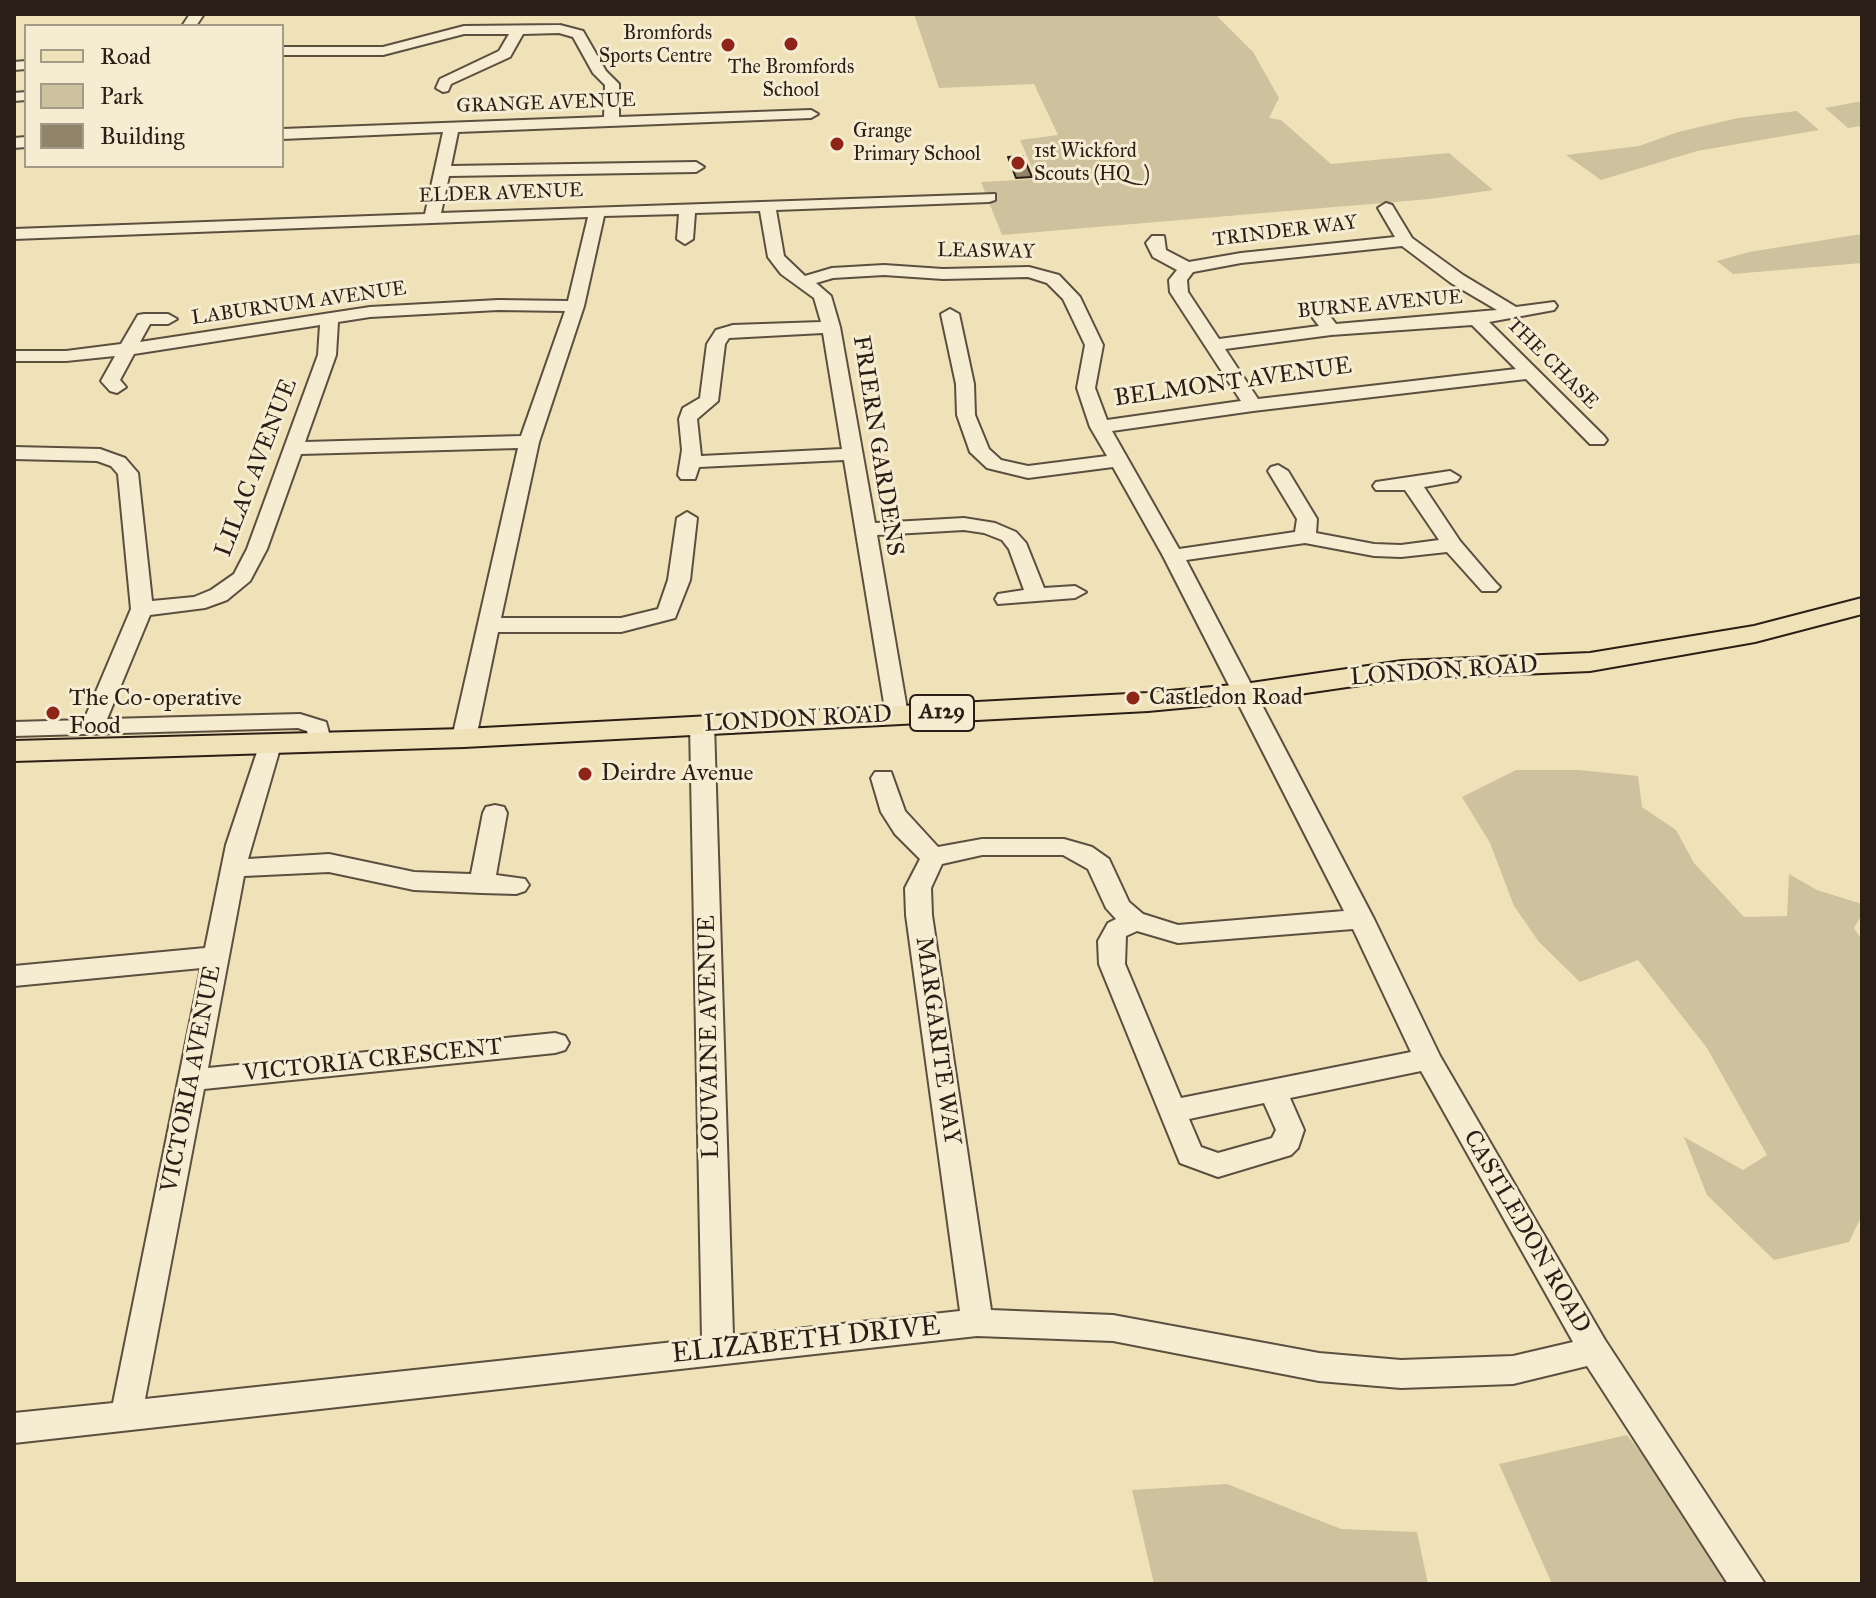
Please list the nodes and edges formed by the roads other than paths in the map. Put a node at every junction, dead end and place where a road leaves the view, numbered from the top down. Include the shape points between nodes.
1 (518, 29) junction
2 (284, 51) edge
3 (443, 88) dead end
4 (811, 114) dead end
5 (611, 122) junction
6 (451, 128) junction
7 (284, 134) edge
8 (696, 167) dead end
9 (442, 171) junction
10 (989, 197) dead end
11 (767, 206) junction
12 (687, 209) junction
13 (597, 212) junction
14 (1383, 213) dead end
15 (432, 218) junction
16 (20, 234) edge
17 (685, 239) dead end
18 (1158, 240) dead end
19 (1405, 241) junction
20 (14, 251) edge
21 (1187, 268) junction
22 (802, 282) junction
23 (575, 306) junction
24 (1313, 306) dead end
25 (1548, 306) dead end
26 (1512, 312) junction
27 (329, 318) junction
28 (168, 319) dead end
29 (1476, 319) junction
30 (928, 326) dead end
31 (831, 327) junction
32 (1331, 330) junction
33 (1216, 345) junction
34 (126, 350) junction
35 (14, 356) edge
36 (1530, 373) junction
37 (117, 387) dead end
38 (1253, 405) junction
39 (1100, 427) junction
40 (1597, 440) dead end
41 (529, 442) junction
42 (294, 448) junction
43 (14, 453) edge
44 (853, 454) junction
45 (1118, 461) junction
46 (1450, 477) dead end
47 (1308, 480) dead end
48 (1411, 483) junction
49 (1383, 486) dead end
50 (687, 518) dead end
51 (864, 530) junction
52 (1305, 537) junction
53 (1452, 545) junction
54 (1173, 556) junction
55 (1452, 573) dead end
56 (1075, 592) dead end
57 (1036, 595) junction
58 (1006, 599) dead end
59 (1862, 606) edge
60 (142, 609) junction
61 (488, 625) junction
62 (1244, 693) junction
63 (897, 715) junction
64 (702, 724) junction
65 (92, 727) junction
66 (14, 729) edge
67 (464, 738) junction
68 (320, 744) junction
69 (269, 745) junction
70 (14, 751) edge
71 (883, 778) dead end
72 (495, 813) dead end
73 (933, 857) junction
74 (234, 868) junction
75 (482, 884) junction
76 (516, 885) dead end
77 (1361, 919) junction
78 (1134, 921) junction
79 (215, 957) junction
80 (14, 976) edge
81 (555, 1043) dead end
82 (1428, 1059) junction
83 (192, 1080) junction
84 (1273, 1091) junction
85 (1172, 1111) junction
86 (977, 1323) junction
87 (718, 1349) junction
88 (1594, 1350) junction
89 (126, 1416) junction
90 (14, 1428) edge
91 (1748, 1584) edge

1 - 2 street via 464,30 383,51
1 - 3 street via 505,54 445,82
1 - 5 street via 578,34 612,84
4 - 5 street, GRANGE AVENUE
5 - 6 street, GRANGE AVENUE
6 - 7 street, GRANGE AVENUE
6 - 9 street
8 - 9 street via 679,163
9 - 15 street
10 - 11 street, ELDER AVENUE
11 - 12 street, ELDER AVENUE
11 - 22 street, FRIERN GARDENS via 776,257
12 - 13 street, ELDER AVENUE
12 - 17 street
13 - 15 street, ELDER AVENUE
13 - 23 street
14 - 19 street
15 - 16 street, ELDER AVENUE
16 - 20 street
18 - 21 street via 1154,243 1159,253
19 - 21 street, TRINDER WAY
19 - 26 street via 1461,289 1489,296
21 - 33 street, TRINDER WAY via 1178,280 1182,297
22 - 31 street, FRIERN GARDENS via 822,296
22 - 39 street, LEASWAY via 832,273 884,270 1029,272 1053,279 1071,297 1094,345 1086,388
23 - 27 street, LABURNUM AVENUE via 498,305
23 - 41 street
24 - 32 street
25 - 26 street, BURNE AVENUE
26 - 29 street, BURNE AVENUE
27 - 34 street, LABURNUM AVENUE
27 - 42 street, LILAC AVENUE via 327,355
28 - 34 street, LABURNUM AVENUE via 144,319
29 - 32 street, BURNE AVENUE
29 - 36 street, THE CHASE
30 - 45 street via 951,319 966,415 980,452 994,464 1028,472
31 - 44 street, FRIERN GARDENS
31 - 44 street via 722,334 709,401 690,412 688,419 690,468
32 - 33 street, BURNE AVENUE
33 - 38 street, TRINDER WAY
34 - 35 street, LABURNUM AVENUE
34 - 37 street, LABURNUM AVENUE via 110,381
36 - 38 street, BELMONT AVENUE
36 - 40 street, THE CHASE
38 - 39 street, BELMONT AVENUE
39 - 45 street, BELMONT AVENUE
41 - 42 street
41 - 61 street
42 - 60 street, LILAC AVENUE via 243,577 197,603
43 - 60 street via 100,455 128,473
44 - 51 street, FRIERN GARDENS
45 - 54 street, BELMONT AVENUE
46 - 48 street
47 - 52 street via 1281,477 1307,519
48 - 49 street
48 - 53 street
50 - 61 street via 679,580 667,613 621,625
51 - 57 street via 988,527 1019,547
51 - 63 street, FRIERN GARDENS
52 - 53 street via 1387,550
52 - 54 street
53 - 55 street via 1482,579
54 - 62 street, BELMONT AVENUE
56 - 57 street
57 - 58 street
59 - 62 main road, LONDON ROAD / A129 via 1755,634 1590,662 1402,670
60 - 65 street
61 - 67 street
62 - 63 main road, LONDON ROAD / A129
62 - 77 street, CASTLEDON ROAD
63 - 64 main road, LONDON ROAD / A129
64 - 67 main road, LONDON ROAD / A129
64 - 87 street, LOUVAINE AVENUE
65 - 66 street
65 - 68 street via 300,721 318,727
67 - 68 main road, LONDON ROAD / A129
68 - 69 main road, LONDON ROAD / A129
69 - 70 main road, LONDON ROAD / A129
69 - 74 street, VICTORIA AVENUE
71 - 73 street via 893,812
72 - 75 street
73 - 78 street via 982,847 1064,847 1083,853 1100,865 1119,908
73 - 86 street, MARGARITE WAY via 918,888 919,915
74 - 75 street via 329,863 414,881
74 - 79 street, VICTORIA AVENUE
75 - 76 street
77 - 78 street via 1178,934
77 - 82 street, CASTLEDON ROAD
78 - 85 street via 1117,930 1111,941 1112,964
79 - 80 street
79 - 83 street, VICTORIA AVENUE
81 - 83 street, VICTORIA CRESCENT
82 - 84 street
82 - 88 street, CASTLEDON ROAD
83 - 89 street, VICTORIA AVENUE
84 - 85 street
84 - 85 street via 1290,1130 1288,1140 1269,1153 1218,1165 1190,1155
86 - 87 street, ELIZABETH DRIVE
86 - 88 street, ELIZABETH DRIVE via 1113,1328 1319,1367 1401,1374 1513,1370
87 - 89 street, ELIZABETH DRIVE
88 - 91 street, CASTLEDON ROAD
89 - 90 street, ELIZABETH DRIVE

